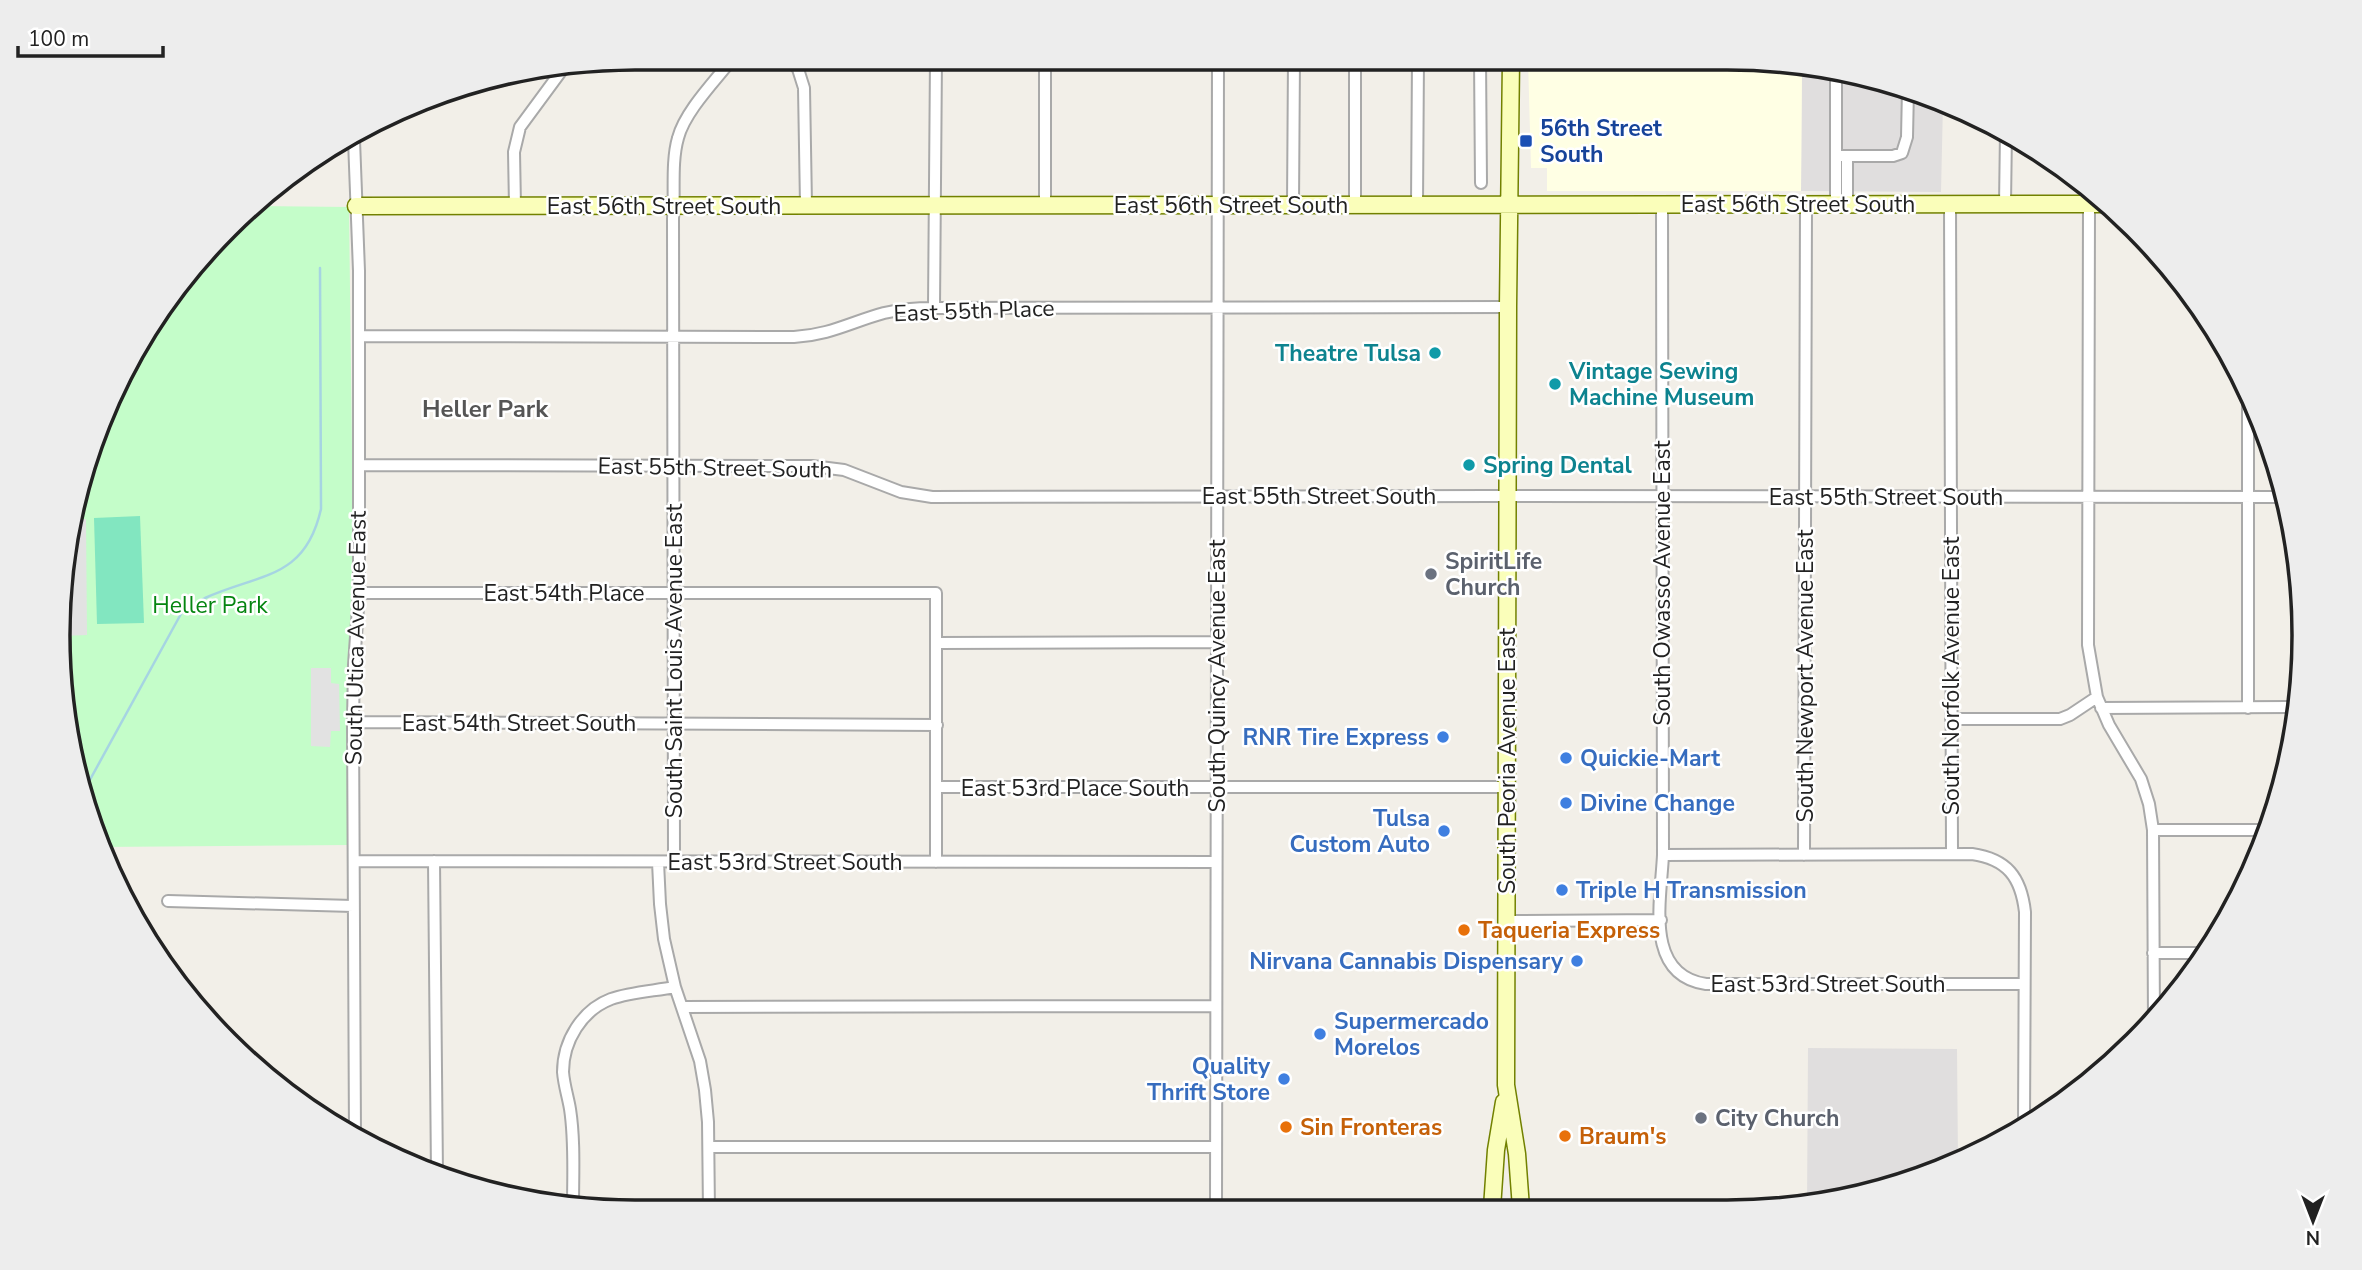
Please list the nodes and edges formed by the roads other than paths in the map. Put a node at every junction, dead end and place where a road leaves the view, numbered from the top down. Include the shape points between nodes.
1 (724, 70) edge
2 (798, 70) edge
3 (936, 70) edge
4 (1045, 70) edge
5 (1218, 70) edge
6 (1294, 70) edge
7 (1355, 70) edge
8 (1418, 70) edge
9 (1480, 70) edge
10 (1511, 70) edge
11 (558, 76) edge
12 (1837, 81) edge
13 (1908, 100) edge
14 (2006, 144) edge
15 (354, 145) edge
16 (1842, 156) junction
17 (1481, 183) dead end
18 (1293, 204) junction
19 (1355, 204) junction
20 (1417, 204) junction
21 (1509, 204) junction
22 (1662, 204) junction
23 (1806, 204) junction
24 (1841, 204) junction
25 (1950, 204) junction
26 (2005, 204) junction
27 (2089, 204) junction
28 (2092, 204) edge
29 (806, 205) junction
30 (935, 205) junction
31 (1218, 205) junction
32 (356, 206) junction
33 (515, 206) junction
34 (674, 206) junction
35 (1045, 206) junction
36 (1219, 307) junction
37 (1508, 307) junction
38 (934, 308) junction
39 (359, 336) junction
40 (673, 336) junction
41 (2248, 417) edge
42 (359, 465) junction
43 (673, 466) junction
44 (1217, 496) junction
45 (1508, 496) junction
46 (1805, 496) junction
47 (1661, 497) junction
48 (1951, 497) junction
49 (2088, 497) junction
50 (2248, 497) junction
51 (2275, 497) edge
52 (359, 593) junction
53 (673, 593) junction
54 (1216, 642) junction
55 (937, 643) junction
56 (2099, 703) junction
57 (2287, 707) edge
58 (2248, 708) junction
59 (1951, 719) junction
60 (353, 722) junction
61 (673, 724) junction
62 (937, 724) junction
63 (937, 787) junction
64 (1507, 787) junction
65 (1216, 788) junction
66 (2153, 830) junction
67 (2257, 830) edge
68 (1952, 854) junction
69 (1663, 855) junction
70 (1804, 855) junction
71 (354, 861) junction
72 (434, 861) junction
73 (658, 862) junction
74 (674, 862) junction
75 (936, 862) junction
76 (1216, 862) junction
77 (168, 901) dead end
78 (353, 906) junction
79 (1507, 920) junction
80 (1661, 920) junction
81 (2153, 953) junction
82 (2194, 953) edge
83 (2024, 984) junction
84 (675, 987) junction
85 (1215, 1006) junction
86 (2154, 1006) edge
87 (683, 1007) junction
88 (1506, 1085) junction
89 (2024, 1115) edge
90 (355, 1126) edge
91 (709, 1147) junction
92 (1216, 1147) junction
93 (437, 1164) edge
94 (573, 1196) edge
95 (709, 1200) edge
96 (1216, 1200) edge
97 (1493, 1200) edge
98 (1520, 1200) edge

1 - 34 street, South Saint Louis Avenue East via 678,136
2 - 29 street via 804,88
3 - 30 street
4 - 35 street
5 - 31 street, South Quincy Avenue East
6 - 18 street
7 - 19 street
8 - 20 street
9 - 17 street
10 - 21 street, South Peoria Avenue East
11 - 33 street via 520,127 513,152
12 - 16 street
13 - 16 street via 1902,153
14 - 26 street
15 - 32 street, South Utica Avenue East
16 - 24 street
18 - 19 street, East 56th Street South
18 - 31 street, East 56th Street South
19 - 20 street, East 56th Street South
20 - 21 street, East 56th Street South
21 - 22 street, East 56th Street South
21 - 37 street, South Peoria Avenue East
22 - 23 street, East 56th Street South
22 - 47 street, South Owasso Avenue East
23 - 24 street, East 56th Street South
23 - 46 street, South Newport Avenue East
24 - 25 street, East 56th Street South
25 - 26 street, East 56th Street South
25 - 48 street, South Norfolk Avenue East
26 - 27 street, East 56th Street South
27 - 28 street, East 56th Street South
27 - 49 street
29 - 30 street, East 56th Street South
29 - 34 street, East 56th Street South
30 - 35 street, East 56th Street South
30 - 38 street
31 - 35 street, East 56th Street South
31 - 36 street, South Quincy Avenue East
32 - 33 street, East 56th Street South
32 - 39 street, South Utica Avenue East
33 - 34 street, East 56th Street South
34 - 40 street, South Saint Louis Avenue East
36 - 37 street, East 55th Place
36 - 38 street, East 55th Place
36 - 44 street, South Quincy Avenue East
37 - 45 street, South Peoria Avenue East
38 - 40 street, East 55th Place via 885,313 818,335
39 - 40 street, East 55th Place
39 - 42 street, South Utica Avenue East
40 - 43 street, South Saint Louis Avenue East
41 - 50 street
42 - 43 street, East 55th Street South
42 - 52 street, South Utica Avenue East
43 - 44 street, East 55th Street South via 830,467 883,487 932,497
43 - 53 street, South Saint Louis Avenue East
44 - 45 street, East 55th Street South
44 - 54 street, South Quincy Avenue East
45 - 47 street, East 55th Street South
45 - 64 street, South Peoria Avenue East
46 - 47 street, East 55th Street South
46 - 48 street, East 55th Street South
46 - 70 street, South Newport Avenue East
47 - 69 street, South Owasso Avenue East
48 - 49 street, East 55th Street South
48 - 59 street, South Norfolk Avenue East
49 - 50 street, East 55th Street South
49 - 56 street via 2088,645
50 - 51 street, East 55th Street South
50 - 58 street
52 - 53 street, East 54th Place
52 - 60 street, South Utica Avenue East
53 - 55 street, East 54th Place via 936,593
53 - 61 street, South Saint Louis Avenue East
54 - 55 street
54 - 65 street, South Quincy Avenue East
55 - 62 street
56 - 58 street
56 - 59 street via 2060,719
56 - 66 street via 2141,779
57 - 58 street
59 - 68 street, South Norfolk Avenue East
60 - 61 street, East 54th Street South
60 - 71 street, South Utica Avenue East
61 - 62 street, East 54th Street South
61 - 74 street, South Saint Louis Avenue East
62 - 63 street
63 - 65 street, East 53rd Place South
63 - 75 street
64 - 65 street, East 53rd Place South
64 - 79 street, South Peoria Avenue East
65 - 76 street, South Quincy Avenue East
66 - 67 street
66 - 81 street
68 - 70 street
68 - 83 street via 1999,861 2019,884
69 - 70 street
69 - 80 street, South Owasso Avenue East
71 - 72 street, East 53rd Street South
71 - 78 street, South Utica Avenue East
72 - 73 street, East 53rd Street South
72 - 93 street
73 - 74 street, East 53rd Street South
73 - 84 street via 664,939
74 - 75 street, East 53rd Street South
75 - 76 street, East 53rd Street South
76 - 85 street, South Quincy Avenue East
77 - 78 street
78 - 90 street, South Utica Avenue East
79 - 80 street
79 - 88 street, South Peoria Avenue East
80 - 83 street, East 53rd Street South via 1667,959 1677,972 1697,982
81 - 82 street
81 - 86 street
83 - 89 street
84 - 87 street
84 - 94 street via 609,1000 586,1016 570,1038 563,1073 572,1131
85 - 87 street
85 - 92 street, South Quincy Avenue East
87 - 91 street via 705,1090
88 - 97 street, South Peoria Avenue East
88 - 98 street, South Peoria Avenue East
91 - 92 street
91 - 95 street
92 - 96 street, South Quincy Avenue East

